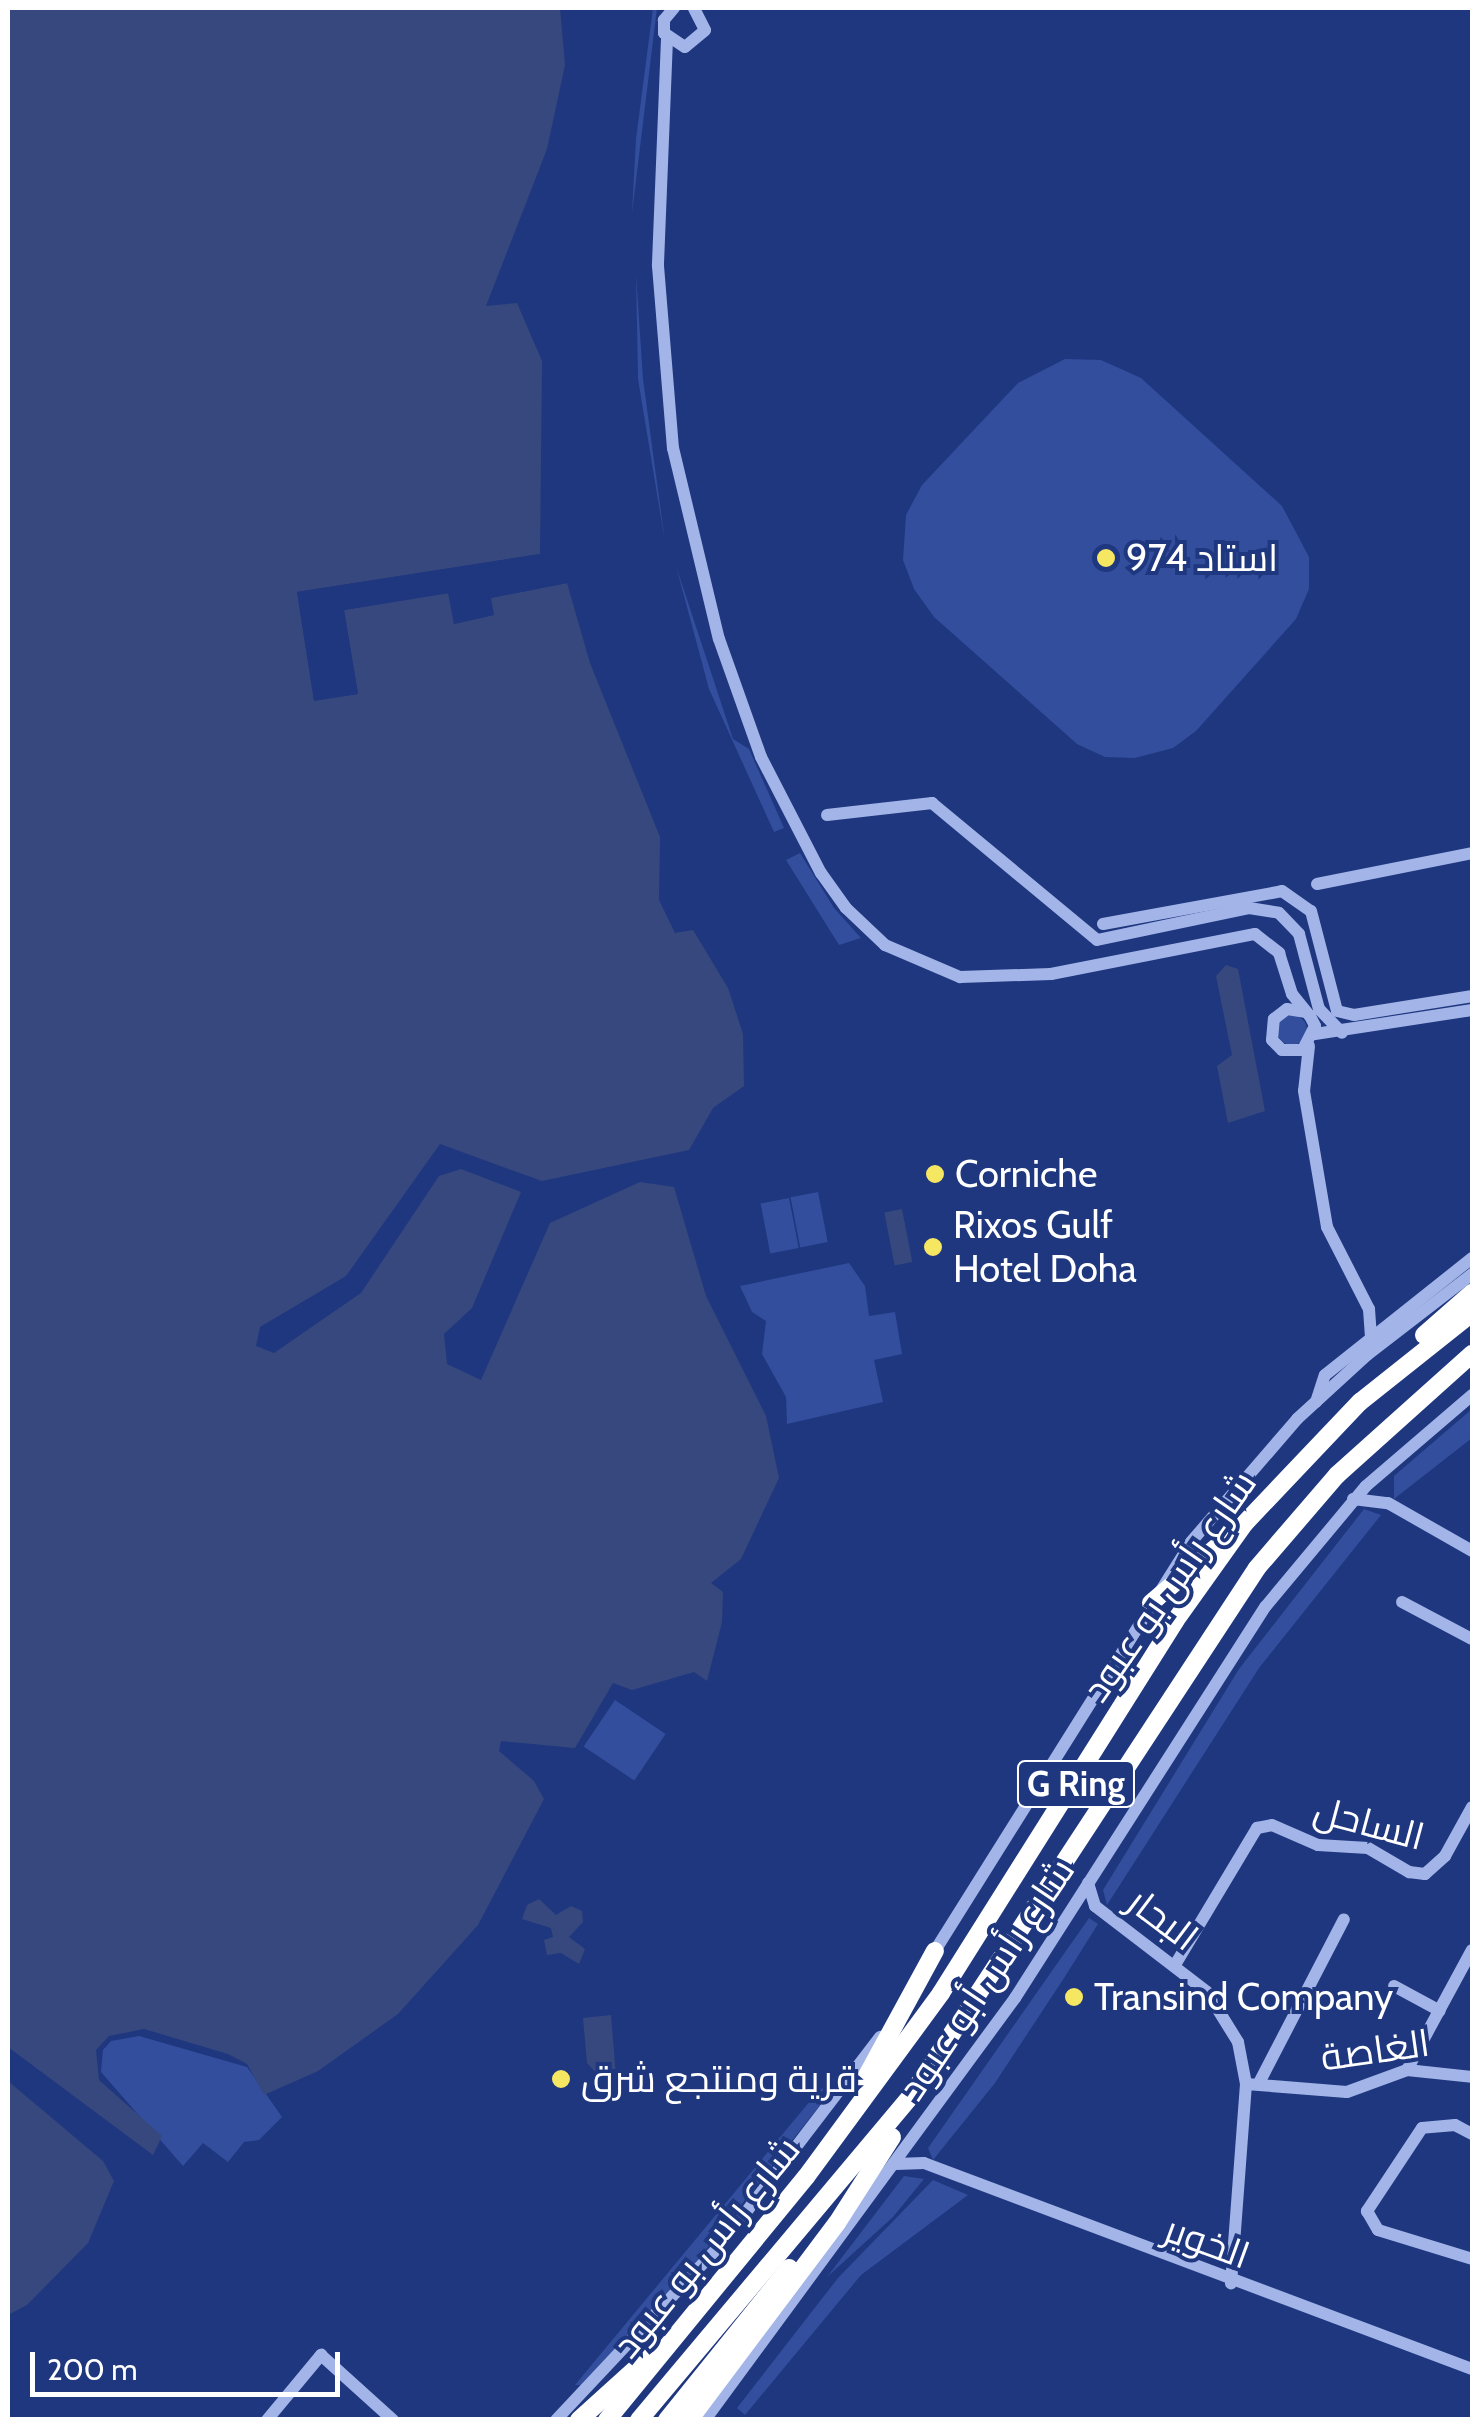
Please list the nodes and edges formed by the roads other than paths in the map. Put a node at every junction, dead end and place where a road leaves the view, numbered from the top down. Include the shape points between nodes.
1 (673, 8) edge
2 (697, 9) edge
3 (668, 40) junction
4 (692, 46) junction
5 (667, 84) junction
6 (827, 815) dead end
7 (1472, 852) edge
8 (1317, 884) dead end
9 (1103, 924) dead end
10 (1283, 975) junction
11 (1472, 996) edge
12 (1472, 1010) edge
13 (1305, 1012) junction
14 (1278, 1014) junction
15 (1317, 1032) junction
16 (1282, 1050) junction
17 (1304, 1091) junction
18 (1472, 1258) edge
19 (1472, 1274) edge
20 (1472, 1294) edge
21 (1364, 1296) junction
22 (1399, 1312) junction
23 (1472, 1313) edge
24 (1371, 1334) junction
25 (1472, 1354) edge
26 (1472, 1370) edge
27 (1472, 1395) edge
28 (1360, 1402) junction
29 (1316, 1403) junction
30 (1393, 1421) junction
31 (1380, 1473) junction
32 (1353, 1499) junction
33 (1388, 1503) junction
34 (1245, 1523) junction
35 (1472, 1551) edge
36 (1402, 1602) dead end
37 (1152, 1603) junction
38 (1472, 1639) edge
39 (1472, 1807) edge
40 (1088, 1883) junction
41 (1095, 1906) junction
42 (1070, 1910) junction
43 (1344, 1919) dead end
44 (1472, 1950) edge
45 (935, 1951) junction
46 (1175, 1965) junction
47 (1394, 1986) dead end
48 (1440, 2011) junction
49 (1408, 2070) junction
50 (1472, 2077) edge
51 (1253, 2082) junction
52 (911, 2096) junction
53 (1472, 2134) edge
54 (914, 2139) junction
55 (886, 2146) junction
56 (924, 2163) junction
57 (896, 2164) junction
58 (806, 2177) junction
59 (1472, 2259) edge
60 (1231, 2283) junction
61 (674, 2340) junction
62 (1472, 2369) edge
63 (266, 2420) edge
64 (393, 2420) edge
65 (556, 2420) edge
66 (579, 2420) edge
67 (607, 2420) edge
68 (639, 2420) edge
69 (667, 2420) edge
70 (689, 2420) edge
71 (705, 2420) edge

1 - 3 street via 664,20
2 - 4 street via 705,30
3 - 4 street
3 - 5 street
4 - 5 street
5 - 10 street via 660,337 690,532 718,639 761,756 836,896 886,945 960,977 1022,978 1255,934 1274,946
6 - 15 street via 932,803 1092,939 1249,908 1278,913 1299,934
7 - 8 street
9 - 11 street via 1277,891 1304,902 1313,917 1330,1003 1342,1014
10 - 13 street
10 - 14 street
12 - 15 street
13 - 14 street
13 - 15 street
14 - 16 street via 1270,1033
15 - 16 street
15 - 17 street
16 - 17 street
17 - 21 street via 1330,1239
18 - 22 street, شارع رأس أبو عبود
19 - 29 street, شارع رأس أبو عبود
20 - 28 highway
21 - 22 street
21 - 24 street
22 - 24 street, شارع رأس أبو عبود
23 - 28 highway, شارع رأس بو عبود / G Ring
24 - 29 street, شارع رأس أبو عبود via 1325,1375
25 - 30 highway, شارع رأس بو عبود / G Ring
26 - 30 highway
27 - 31 street, شارع رأس أبو عبود
28 - 34 highway, شارع رأس بو عبود / G Ring
29 - 37 street, شارع رأس أبو عبود via 1191,1542
30 - 52 highway, شارع رأس بو عبود / G Ring via 1308,1506 1224,1612 1012,1950
31 - 32 street, شارع رأس أبو عبود
31 - 33 street
32 - 33 street
32 - 40 street, شارع رأس أبو عبود via 1244,1636
33 - 35 street
34 - 37 highway
34 - 58 highway, شارع رأس بو عبود / G Ring via 1174,1621 941,1993
36 - 38 street
37 - 45 street, شارع رأس أبو عبود
39 - 46 street, الساحل via 1445,1856 1425,1874 1368,1848 1318,1845 1272,1825 1257,1828
40 - 41 street, البحار
40 - 42 street, شارع رأس أبو عبود
41 - 42 street, البحار
41 - 46 street, البحار
42 - 54 street, شارع رأس أبو عبود
43 - 51 street
44 - 48 street
45 - 58 highway
45 - 65 street, شارع رأس أبو عبود via 778,2175 626,2351
46 - 51 street, البحار via 1231,2024
47 - 48 street
48 - 49 street
49 - 50 street, الغاصة
49 - 51 street, الغاصة via 1347,2092
51 - 60 street
52 - 55 highway
52 - 68 highway, شارع رأس بو عبود
53 - 59 street via 1456,2126 1422,2128 1367,2211 1378,2230
54 - 56 street
54 - 57 street, شارع رأس أبو عبود
55 - 69 highway
55 - 70 highway via 837,2223
56 - 57 street, الخوير
56 - 60 street, الخوير
57 - 71 street, شارع رأس أبو عبود
58 - 61 highway, شارع رأس بو عبود / G Ring
60 - 62 street, الخوير
61 - 66 highway
61 - 67 highway, شارع رأس بو عبود
63 - 64 street via 321,2355

